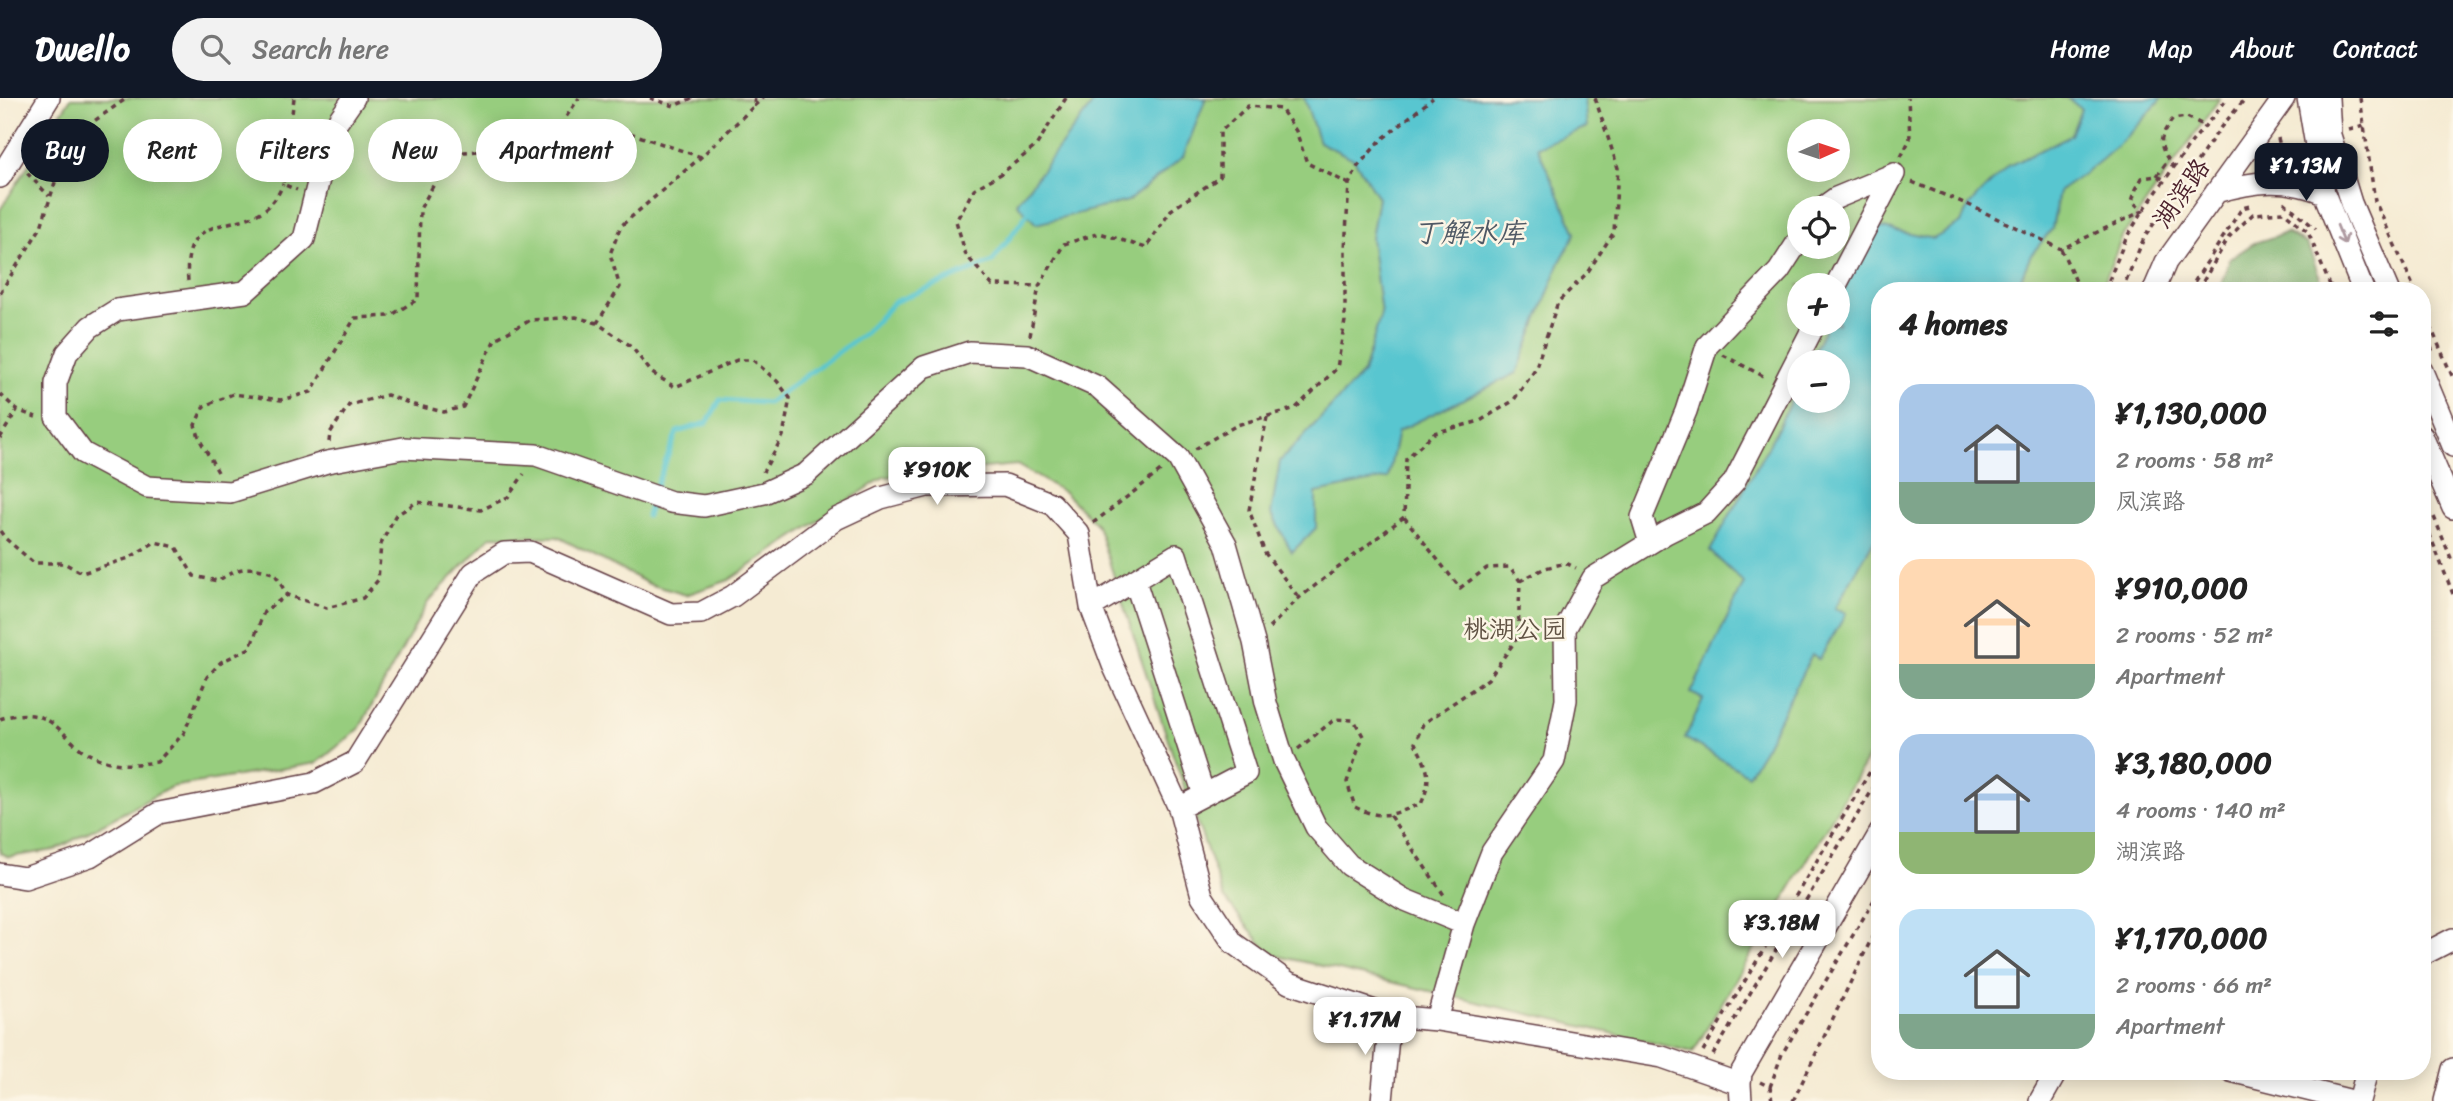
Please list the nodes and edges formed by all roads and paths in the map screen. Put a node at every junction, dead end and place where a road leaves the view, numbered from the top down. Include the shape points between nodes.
1 (49, 98) edge
2 (127, 98) edge
3 (294, 98) edge
4 (354, 98) edge
5 (579, 98) edge
6 (650, 98) edge
7 (692, 98) edge
8 (755, 98) edge
9 (763, 98) edge
10 (1066, 98) edge
11 (1433, 98) edge
12 (1595, 98) edge
13 (1908, 98) edge
14 (2228, 98) edge
15 (2246, 98) edge
16 (2308, 98) edge
17 (2328, 98) edge
18 (2360, 98) edge
19 (2278, 105) edge
20 (752, 107) junction
21 (565, 119) edge
22 (2205, 126) junction
23 (637, 135) edge
24 (476, 151) edge
25 (701, 156) junction
26 (12, 158) junction
27 (2168, 160) junction
28 (2174, 169) junction
29 (1894, 174) junction
30 (2157, 176) junction
31 (0, 177) edge
32 (2165, 180) junction
33 (283, 184) junction
34 (1349, 184) junction
35 (2216, 192) junction
36 (2275, 192) junction
37 (2324, 193) junction
38 (1841, 196) edge
39 (50, 197) junction
40 (314, 197) junction
41 (2255, 204) dead end
42 (2143, 211) junction
43 (2273, 212) junction
44 (2320, 239) dead end
45 (2062, 249) junction
46 (1787, 259) edge
47 (1842, 273) edge
48 (2076, 282) edge
49 (2108, 282) edge
50 (2125, 282) edge
51 (2157, 282) edge
52 (2194, 282) edge
53 (2203, 282) edge
54 (2329, 282) edge
55 (2360, 282) edge
56 (2385, 282) edge
57 (2411, 282) edge
58 (1039, 286) junction
59 (0, 293) edge
60 (190, 300) junction
61 (597, 323) junction
62 (2431, 328) edge
63 (1809, 336) edge
64 (1707, 346) junction
65 (1027, 355) junction
66 (2453, 378) edge
67 (1783, 387) junction
68 (2431, 393) edge
69 (0, 394) edge
70 (17, 410) junction
71 (1267, 416) junction
72 (56, 417) junction
73 (0, 438) edge
74 (2453, 446) edge
75 (536, 455) junction
76 (2431, 457) edge
77 (1178, 458) junction
78 (327, 462) junction
79 (230, 492) junction
80 (764, 493) junction
81 (2453, 508) edge
82 (2432, 514) dead end
83 (1404, 517) junction
84 (0, 531) edge
85 (1079, 534) junction
86 (2431, 538) edge
87 (1650, 542) junction
88 (2453, 563) edge
89 (1593, 578) junction
90 (1135, 581) junction
91 (1520, 581) junction
92 (2453, 594) edge
93 (287, 595) junction
94 (1299, 598) junction
95 (1091, 607) junction
96 (1254, 642) junction
97 (0, 719) edge
98 (1284, 761) junction
99 (1871, 770) edge
100 (1871, 792) edge
101 (1204, 795) junction
102 (1179, 808) junction
103 (1390, 816) junction
104 (1871, 849) edge
105 (0, 874) edge
106 (1871, 905) edge
107 (1464, 924) junction
108 (1871, 940) edge
109 (2452, 942) edge
110 (2431, 951) edge
111 (1390, 1016) junction
112 (1437, 1020) junction
113 (2453, 1069) edge
114 (2052, 1080) edge
115 (2264, 1080) edge
116 (2365, 1080) edge
117 (2283, 1085) edge
118 (1741, 1086) edge
119 (1770, 1087) junction
120 (1382, 1101) edge
121 (1772, 1101) edge
122 (1793, 1101) edge
123 (2040, 1101) edge
124 (2352, 1101) edge
125 (2359, 1101) edge
126 (2445, 1101) edge

1 - 26 street
2 - 39 path via 88,126 62,160
3 - 33 path
4 - 40 street via 331,131
5 - 21 path
6 - 7 path via 674,106
8 - 20 path
9 - 20 path
10 - 58 path via 1036,146 974,189 956,221 966,255 992,285
11 - 34 path via 1381,140
12 - 83 path via 1618,169 1614,233 1587,273 1558,302 1535,370 1513,401 1480,421 1434,433 1406,459
13 - 29 path via 1910,139
14 - 22 path
15 - 50 path via 2144,238
16 - 37 street
17 - 56 street via 2330,135 2351,203
18 - 57 path via 2375,201
19 - 35 street, 湖滨路
19 - 36 path via 2281,150
20 - 25 path
22 - 27 path via 2187,117 2173,119 2162,134 2162,152
22 - 28 path
23 - 25 path
24 - 79 path via 464,152 438,177 420,209 418,299 390,316 355,318 312,392 281,401 233,394 204,406 195,425
25 - 61 path via 621,226 610,254 620,287
26 - 31 street
26 - 39 path
27 - 28 path
27 - 30 path
28 - 32 path
29 - 38 street
29 - 45 path
29 - 47 street
30 - 32 path
30 - 42 path via 2142,178 2136,189 2132,201
32 - 42 path
33 - 40 path
33 - 60 path via 275,201 259,213 207,229 191,244 186,262
34 - 58 path via 1307,163 1296,131 1281,109 1248,106 1220,132 1220,177 1171,210 1146,248 1100,233 1064,244
34 - 71 path via 1345,321 1337,368 1296,408
35 - 36 street via 2251,182
35 - 51 street, 湖滨路 via 2166,262
36 - 37 street via 2308,187
36 - 43 path
36 - 44 path via 2315,226
37 -> 55 street
39 - 59 path via 41,227
40 - 60 street via 304,239 245,292
41 - 52 path via 2242,208
42 - 45 path
42 - 49 path
43 - 53 path via 2253,214 2229,237
43 - 54 path via 2284,212 2308,232
45 - 48 path
46 - 64 street
58 - 65 path
60 - 72 street via 117,310 90,327 67,353 57,383
61 - 78 path via 576,317 531,320 495,339 463,407 444,412 387,395 349,405 330,433
61 - 80 path via 631,346 652,373 675,387 737,360 753,360 777,381 790,398 783,436 762,473
62 - 66 path
63 - 67 street
64 - 67 path
64 - 87 street via 1642,517
65 - 77 street via 1098,387
65 - 80 street via 970,352 924,367 806,474
67 - 87 street via 1734,482 1706,513
68 - 74 street
69 - 70 path
70 - 72 path via 37,418
70 - 73 path
71 - 77 path via 1237,425
71 - 94 path via 1249,510 1265,553
72 - 79 street via 83,453 147,487
75 - 78 street via 403,448
75 - 80 street via 671,502 704,506
75 - 93 path via 508,497 481,510 416,502 395,516 381,544 378,580 363,598 327,608
76 - 81 street
77 - 85 path
77 - 96 street via 1226,544
78 - 79 street
82 - 88 path
83 - 91 path via 1460,588 1487,568 1510,567
83 - 94 path
84 - 93 path via 34,563 64,563 82,573 129,558 155,542 176,547 194,576 218,581 233,571 255,567 275,574
85 - 95 street
85 - 105 street via 1052,504 1005,485 927,486 881,498 836,519 733,596 701,613 671,614 530,552 504,553 473,573 355,762 314,783 159,813 90,856 25,878
86 - 92 path
87 - 89 street
89 - 91 path via 1566,563
89 - 107 street via 1565,629 1566,700 1554,761 1492,852
90 - 95 street
90 - 101 street
90 - 101 street via 1176,555 1246,773
91 - 103 path via 1518,636 1488,679 1423,724 1415,743 1427,766 1429,787 1421,804
93 - 97 path via 264,611 250,648 221,662 207,677 184,733 157,762 124,766 89,754 46,719 14,714
94 - 96 path
95 - 102 street
96 - 98 street
98 - 103 path via 1335,719 1354,720 1363,736 1348,782 1355,807 1373,816
98 - 107 street via 1316,827 1349,865 1403,899
99 - 100 path via 1702,1053 1712,1058
101 - 102 street
102 - 111 street via 1202,896 1233,943 1289,983
103 - 107 path
104 - 118 street
106 - 119 path via 1782,1054
107 - 112 street
108 - 122 path
109 - 110 street
111 - 112 street
111 - 120 street
112 - 118 street via 1662,1058
113 - 126 street
114 - 123 street
115 - 117 street
116 - 125 street
117 - 124 street
118 - 119 path
119 - 121 path

